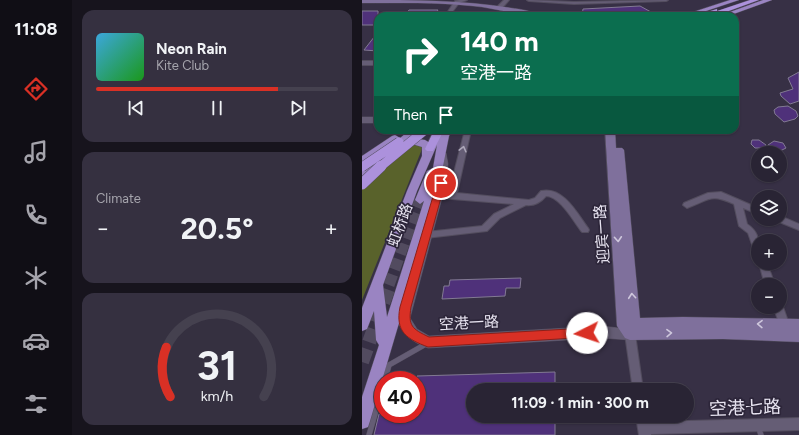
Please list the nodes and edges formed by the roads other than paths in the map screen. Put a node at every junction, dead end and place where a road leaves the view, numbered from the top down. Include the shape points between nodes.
1 (465, 0) edge
2 (529, 0) edge
3 (666, 0) edge
4 (756, 0) edge
5 (760, 0) edge
6 (769, 0) edge
7 (458, 1) edge
8 (739, 1) edge
9 (362, 2) edge
10 (503, 4) edge
11 (746, 8) junction
12 (450, 12) edge
13 (520, 12) edge
14 (526, 12) edge
15 (697, 12) edge
16 (708, 12) edge
17 (721, 12) edge
18 (734, 12) edge
19 (362, 63) edge
20 (374, 63) edge
21 (362, 120) edge
22 (374, 120) edge
23 (395, 134) edge
24 (401, 134) edge
25 (411, 134) edge
26 (411, 134) edge
27 (420, 134) edge
28 (438, 134) edge
29 (444, 134) edge
30 (467, 134) edge
31 (610, 134) edge
32 (617, 134) edge
33 (392, 148) junction
34 (435, 149) junction
35 (362, 156) edge
36 (425, 160) junction
37 (362, 161) edge
38 (362, 167) edge
39 (362, 170) edge
40 (362, 176) edge
41 (362, 184) edge
42 (438, 194) junction
43 (452, 196) junction
44 (420, 200) tunnel mouth
45 (738, 202) junction
46 (524, 203) junction
47 (687, 205) dead end
48 (751, 208) edge
49 (787, 222) edge
50 (799, 227) edge
51 (585, 230) dead end
52 (752, 234) edge
53 (426, 235) junction
54 (378, 285) junction
55 (780, 314) edge
56 (784, 324) junction
57 (362, 325) edge
58 (799, 325) edge
59 (629, 328) junction
60 (799, 336) edge
61 (428, 342) junction
62 (384, 347) junction
63 (387, 371) edge
64 (637, 383) edge
65 (374, 418) edge
66 (362, 421) edge
67 (799, 424) edge
68 (760, 430) edge
69 (645, 432) edge
70 (369, 435) edge

1 - 7 street
2 - 3 street via 574,3
4 - 17 highway
5 - 11 highway
6 - 11 main road
7 - 9 main road
7 - 10 main road
7 - 12 street
8 - 15 main road
8 - 16 highway
10 - 13 main road
10 - 14 main road
11 - 18 main road
19 - 20 street
21 - 22 street
23 - 35 main road
24 - 37 main road
25 - 33 main road
26 - 38 highway, bridge
27 - 41 highway, bridge
28 - 34 highway
29 - 34 main road, 虹桥路
43 -> 30 street
31 -> 59 main road, 迎宾一路
59 -> 32 main road, 迎宾一路
33 - 36 main road via 412,141 425,143 428,147
33 - 39 main road
33 - 40 main road
34 - 36 main road, 虹桥路
34 - 42 street, 空港一路 via 443,164
34 - 44 main road
34 - 62 main road, 虹桥路 via 433,191
36 - 54 main road, 虹桥路
42 - 43 street
42 - 53 street, 空港一路
43 - 46 street
45 - 47 street via 721,195 708,196
45 - 48 street
45 - 52 street via 743,226
46 - 51 street via 538,200 544,193 552,193 563,201
46 - 53 street via 497,216 484,229
49 - 50 street
53 - 61 street, 空港一路 via 403,318 413,335
54 - 57 main road, 虹桥路
54 - 62 main road
55 - 56 street
56 - 58 main road, 空港一路
56 -> 59 main road, 空港一路 via 683,323
59 -> 60 main road, 空港一路
59 - 61 street, 空港一路 via 602,332
59 - 64 street, 迎宾一路
61 - 63 lane via 389,365
62 - 66 main road, 虹桥路
65 - 70 lane
67 - 68 street, 空港七路
68 - 69 street, 空港七路

